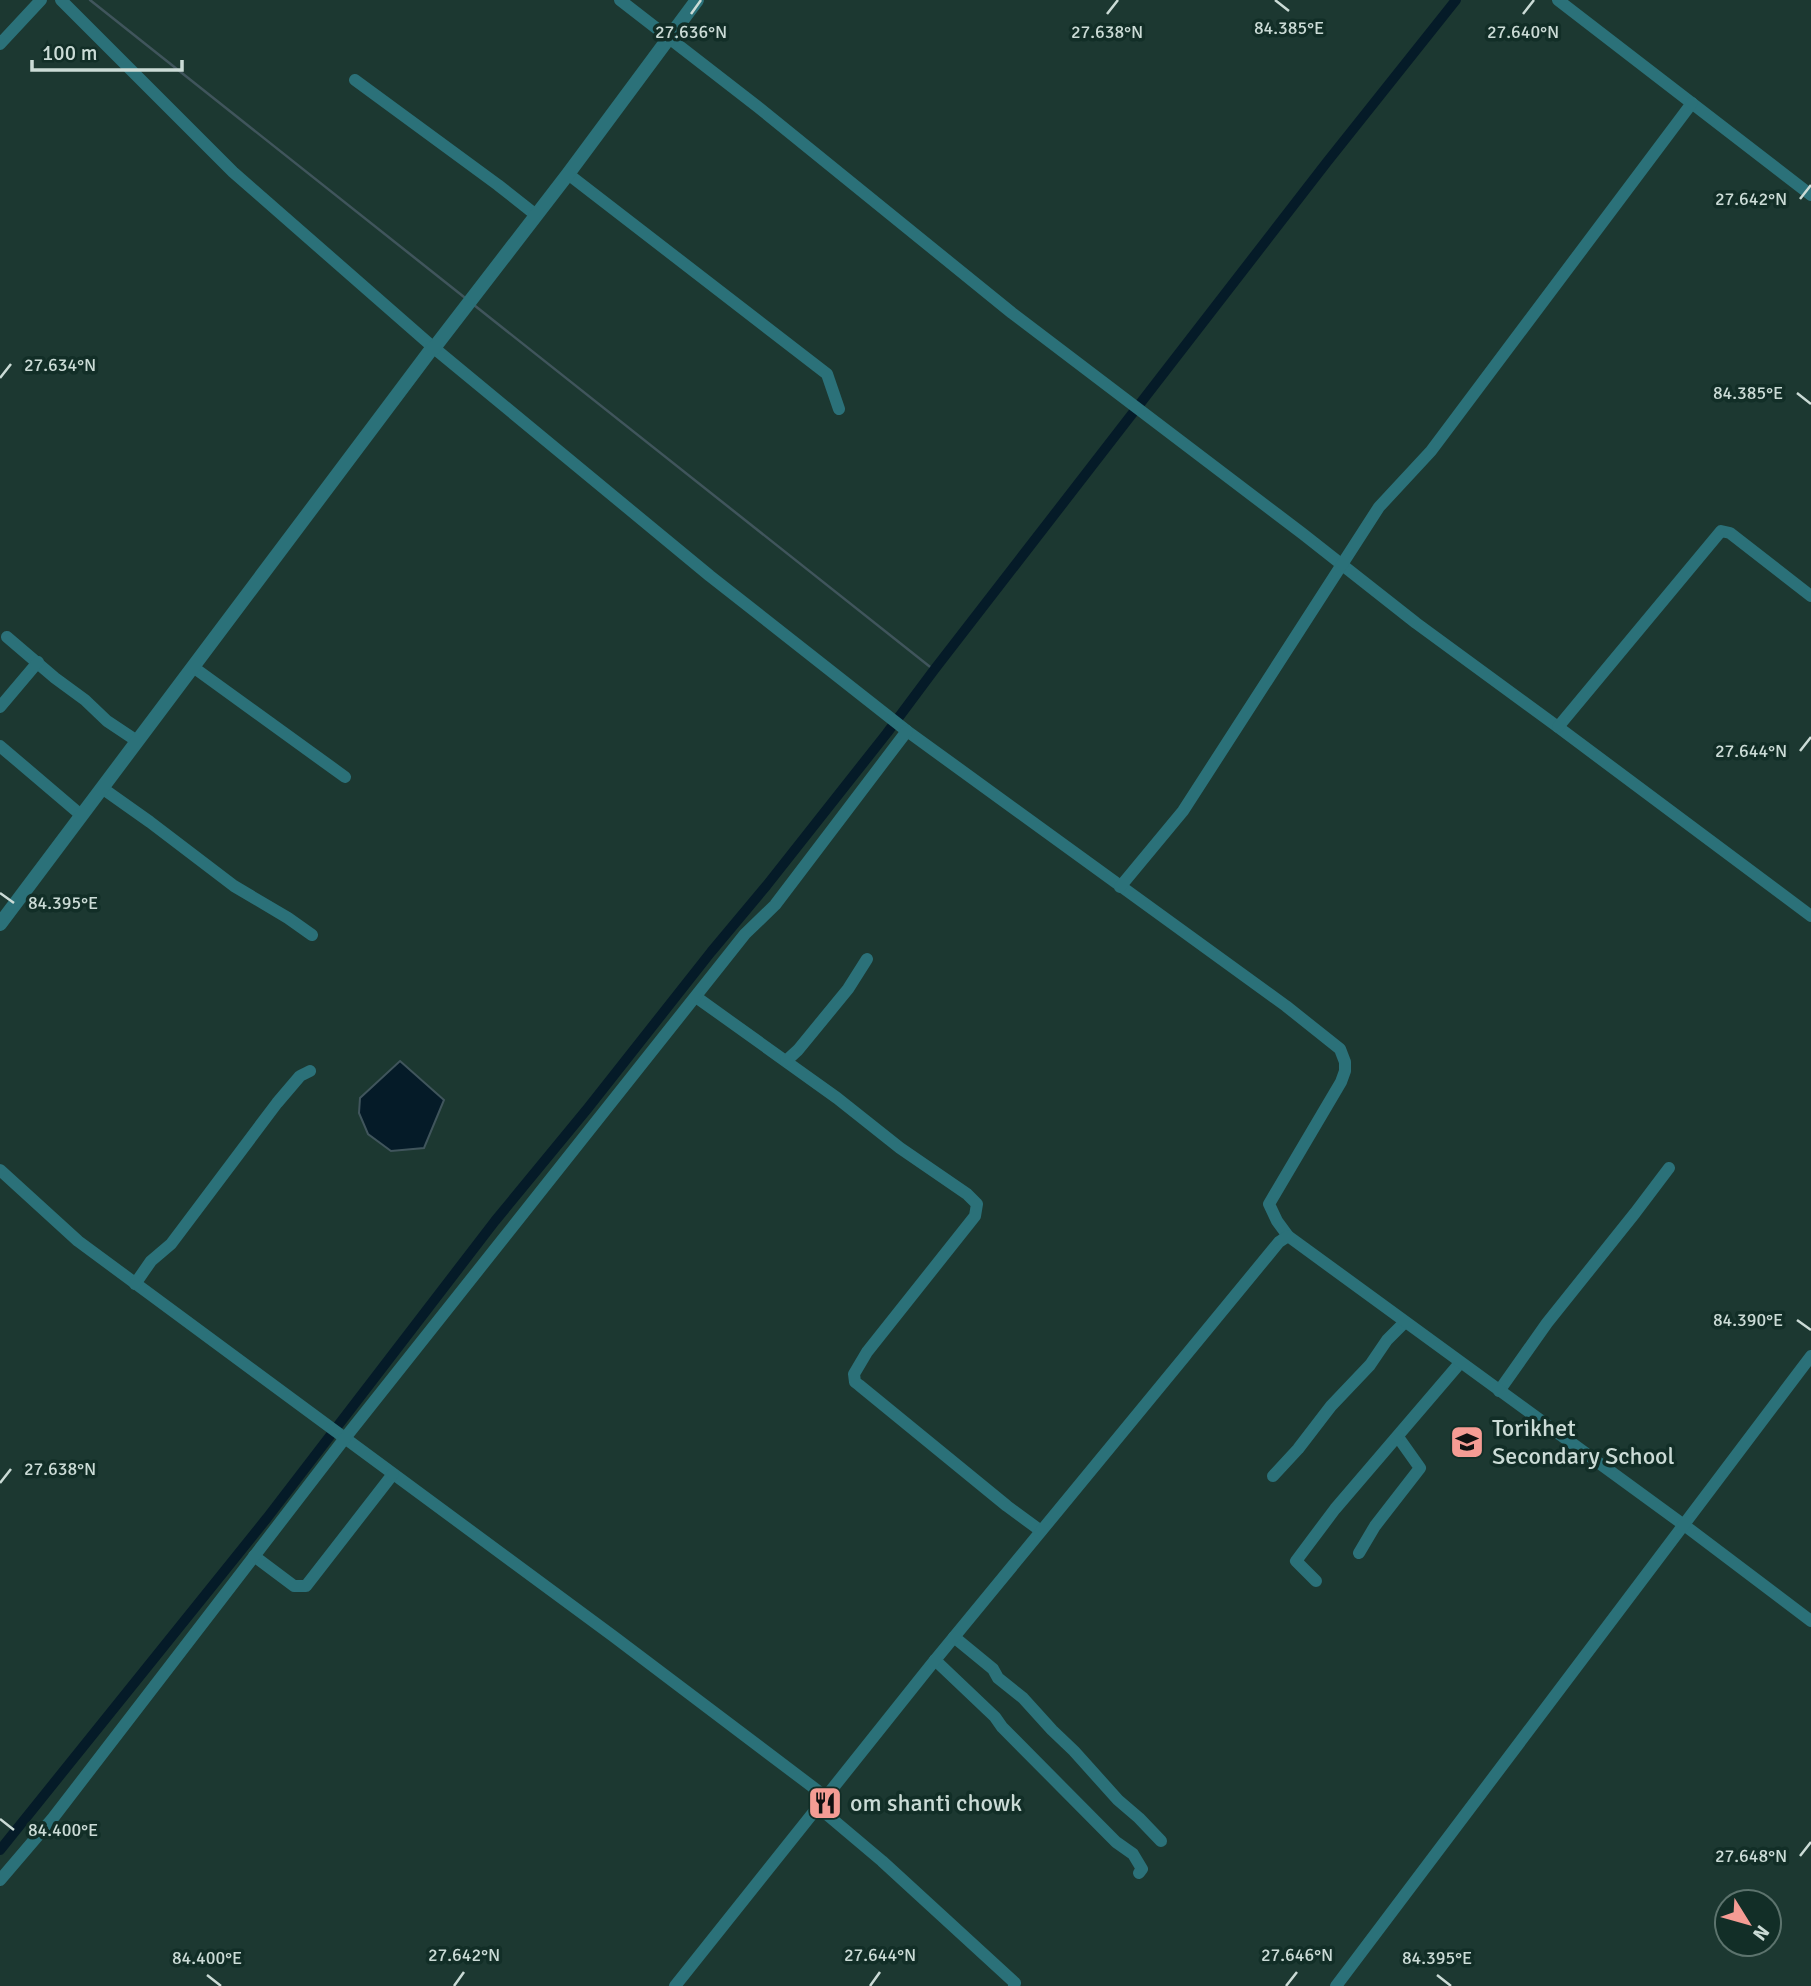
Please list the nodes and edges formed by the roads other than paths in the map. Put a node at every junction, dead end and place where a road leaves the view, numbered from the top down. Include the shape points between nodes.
1 (41, 0) edge
2 (61, 0) edge
3 (620, 0) edge
4 (697, 0) edge
5 (1558, 0) edge
6 (669, 37) junction
7 (0, 44) edge
8 (355, 79) dead end
9 (1692, 103) junction
10 (568, 174) junction
11 (1811, 195) edge
12 (536, 215) junction
13 (434, 348) junction
14 (839, 409) dead end
15 (1341, 564) junction
16 (1811, 596) edge
17 (7, 637) dead end
18 (38, 662) junction
19 (193, 667) junction
20 (0, 707) edge
21 (1558, 727) junction
22 (903, 728) junction
23 (137, 741) junction
24 (0, 746) edge
25 (345, 777) dead end
26 (102, 788) junction
27 (81, 815) junction
28 (1120, 887) junction
29 (1811, 916) edge
30 (0, 924) edge
31 (312, 935) dead end
32 (867, 959) dead end
33 (696, 997) junction
34 (786, 1061) junction
35 (310, 1071) dead end
36 (1669, 1167) dead end
37 (0, 1170) edge
38 (1288, 1236) junction
39 (135, 1284) junction
40 (1404, 1323) junction
41 (1811, 1356) edge
42 (1460, 1363) junction
43 (1499, 1391) junction
44 (1398, 1437) junction
45 (345, 1438) junction
46 (393, 1474) junction
47 (1273, 1476) dead end
48 (1684, 1525) junction
49 (1041, 1531) junction
50 (1359, 1553) dead end
51 (254, 1556) junction
52 (1317, 1581) dead end
53 (1811, 1621) edge
54 (954, 1637) junction
55 (935, 1661) junction
56 (822, 1802) junction
57 (1161, 1840) dead end
58 (1139, 1873) dead end
59 (0, 1880) edge
60 (1339, 1982) edge
61 (675, 1986) edge
62 (1014, 1986) edge
63 (1353, 1986) edge

1 - 7 street
2 - 13 street via 202,143
3 - 6 street
4 - 6 street
5 - 9 street
6 - 10 street
6 - 15 street via 991,296
8 - 12 street
9 - 11 street
9 - 15 street via 1431,451 1379,507
10 - 12 street
10 - 14 street via 827,374
12 - 13 street
13 - 19 street
13 - 22 street
15 - 21 street
15 - 28 street via 1184,811
16 - 21 street via 1730,533 1720,531
17 - 18 street
18 - 20 street
18 - 23 street
19 - 23 street
19 - 25 street
21 - 29 street
22 - 28 street
22 - 33 street via 775,905 745,934
23 - 26 street
24 - 27 street
26 - 27 street
26 - 31 street via 234,886
27 - 30 street
28 - 38 street via 1340,1049 1345,1062 1341,1082 1269,1204
32 - 34 street via 848,989
33 - 34 street
33 - 45 street
34 - 49 street via 977,1204 975,1216 867,1352 853,1378
35 - 39 street via 277,1103 171,1244
36 - 43 street
37 - 39 street via 78,1241
38 - 40 street
38 - 49 street
39 - 45 street
40 - 42 street
40 - 47 street
41 - 48 street
42 - 43 street
42 - 44 street
43 - 48 street
44 - 50 street via 1420,1468
44 - 52 street via 1296,1561
45 - 46 street
45 - 51 street
46 - 51 street via 306,1586 294,1586
46 - 56 street via 613,1636
48 - 53 street
48 - 60 street
49 - 54 street
51 - 59 street
54 - 55 street
54 - 57 street via 1023,1698
55 - 56 street
55 - 58 street via 1133,1854 1142,1869
56 - 61 street
56 - 62 street
60 - 63 street

